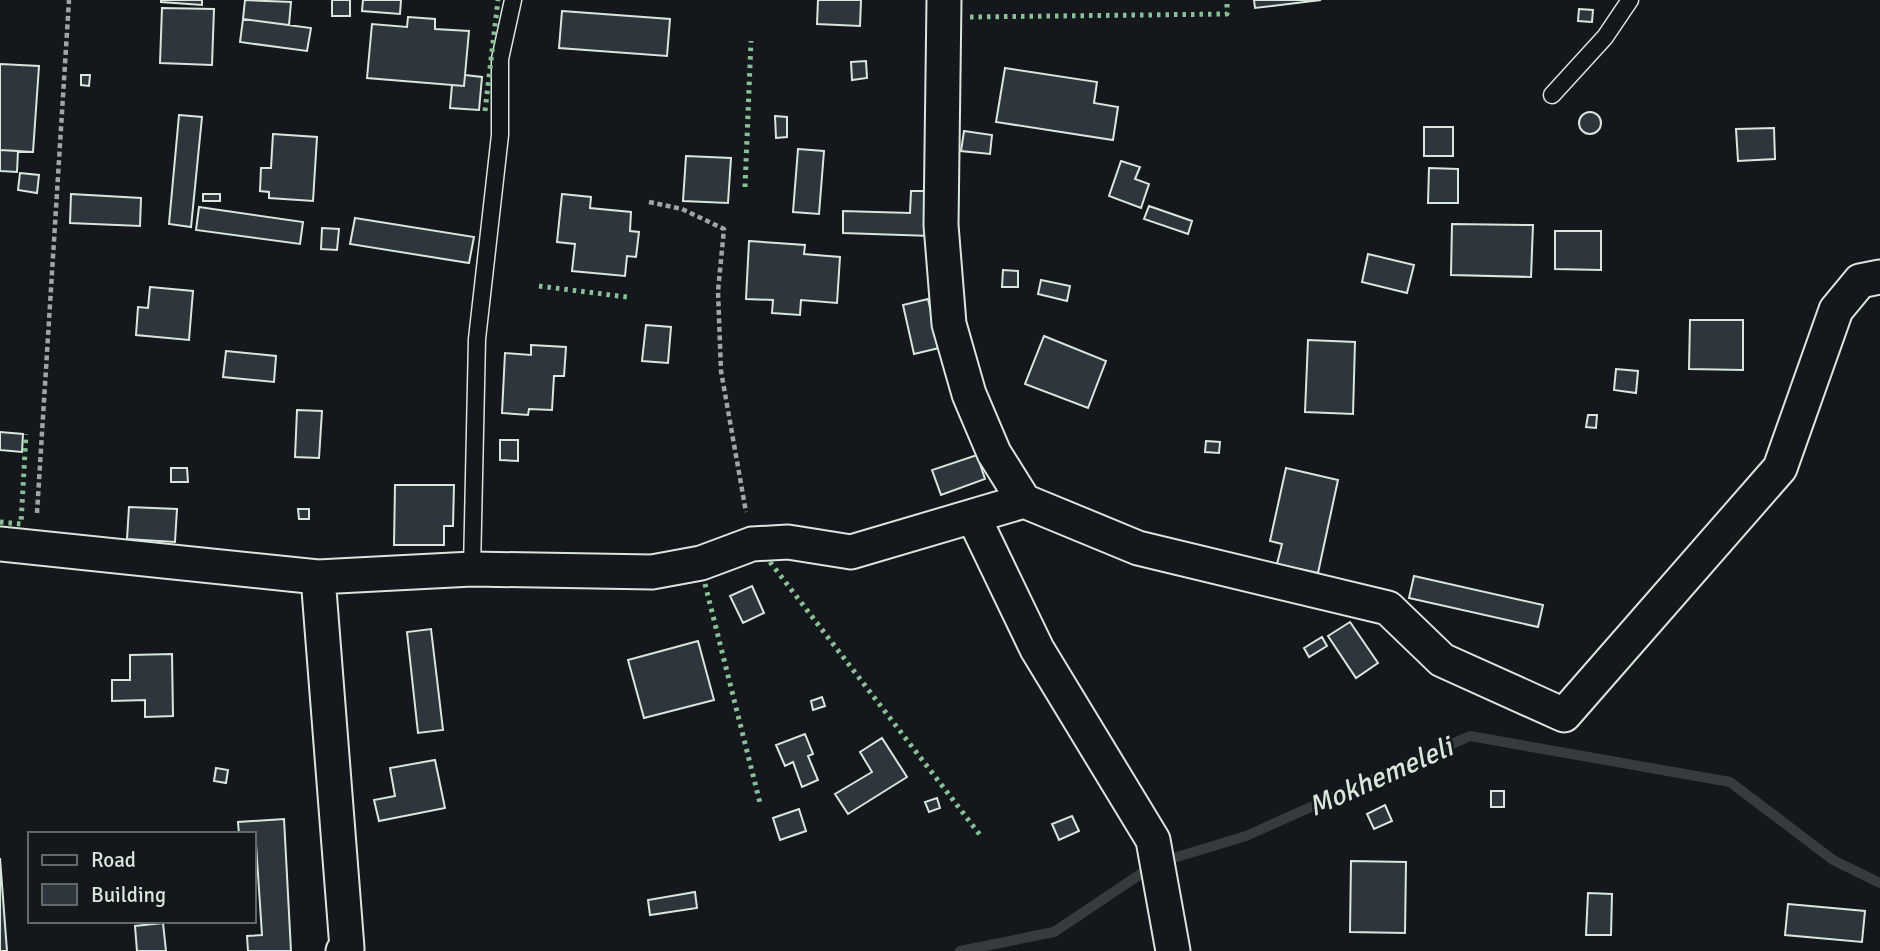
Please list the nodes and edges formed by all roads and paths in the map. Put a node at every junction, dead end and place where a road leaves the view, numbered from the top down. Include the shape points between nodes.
1 (69, 0) edge
2 (513, 0) edge
3 (944, 0) edge
4 (1630, 0) edge
5 (1552, 96) dead end
6 (649, 202) dead end
7 (1880, 276) edge
8 (1024, 501) junction
9 (973, 516) junction
10 (0, 544) edge
11 (752, 544) junction
12 (35, 546) junction
13 (472, 569) junction
14 (318, 577) junction
15 (343, 951) edge
16 (1173, 951) edge

1 - 12 path
2 - 13 lane via 500,59 500,135 477,339
3 - 8 street via 941,225 949,324 969,394 989,442
4 - 5 lane via 1605,37
6 - 11 path via 682,209 724,229 718,291 721,371
7 - 8 street via 1860,281 1836,310 1780,468 1564,715 1442,660 1388,608 1138,548
8 - 9 street
9 - 11 street via 851,552 788,542
9 - 16 street via 1037,649 1153,840
10 - 12 street
11 - 13 street via 701,563 652,572
12 - 14 street
13 - 14 street
14 - 15 street via 347,948

